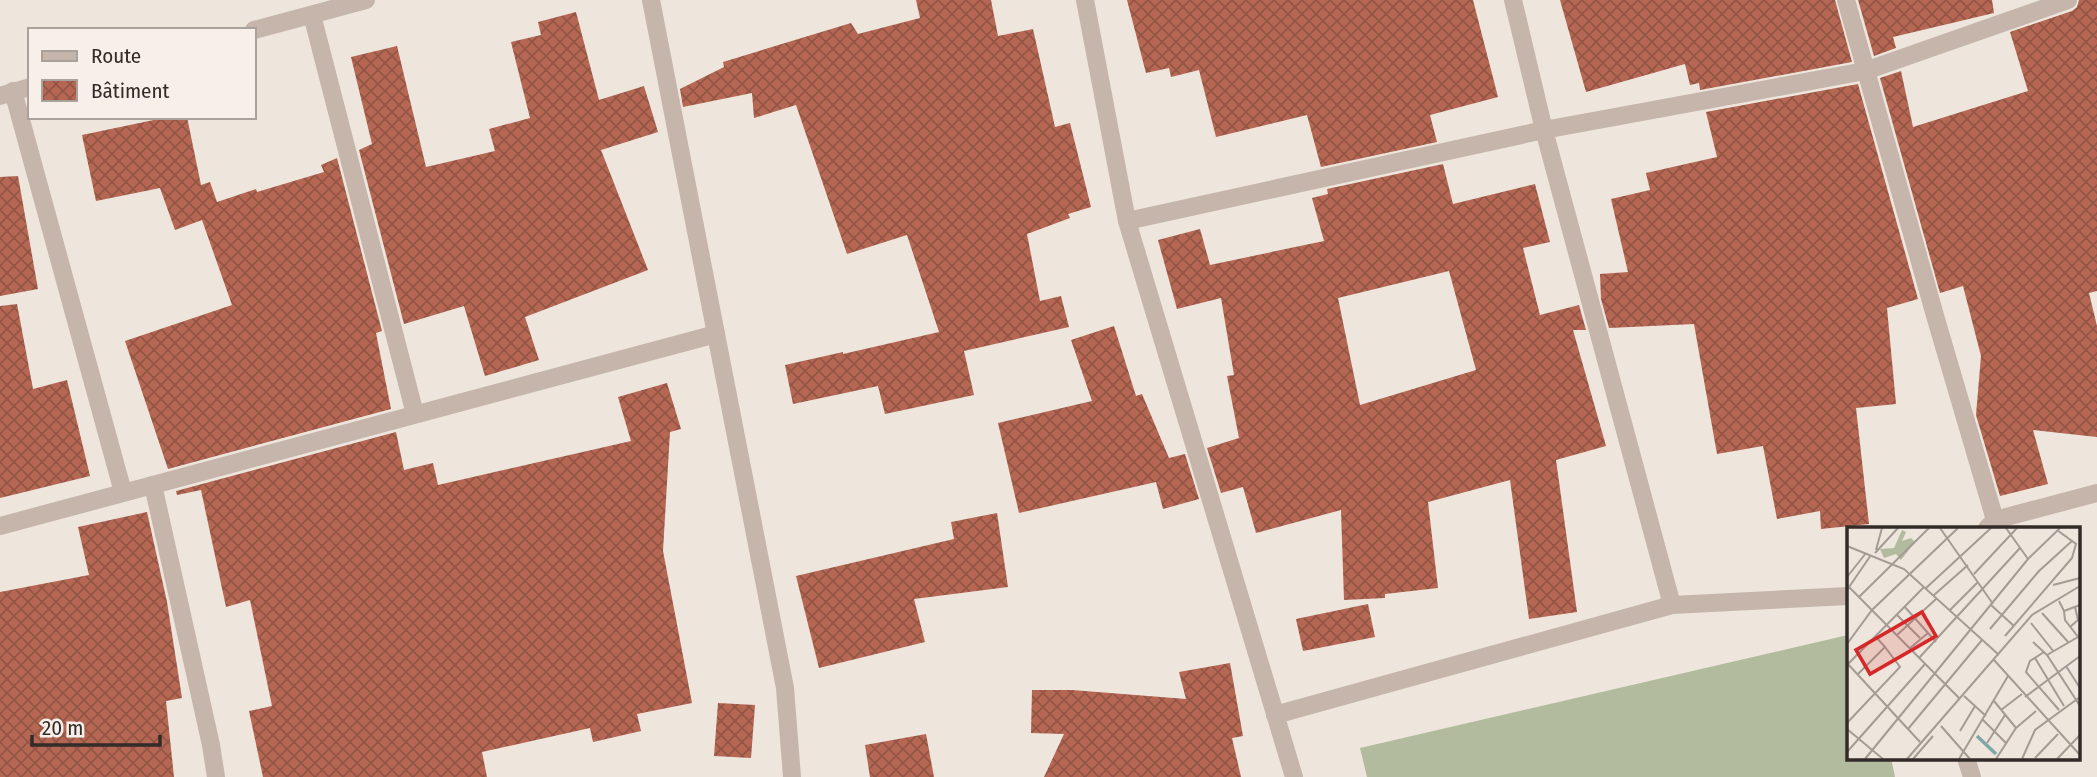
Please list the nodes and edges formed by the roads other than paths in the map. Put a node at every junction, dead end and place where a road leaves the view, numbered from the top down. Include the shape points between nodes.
1 (366, 0) edge
2 (651, 0) edge
3 (1085, 0) edge
4 (1513, 0) edge
5 (1846, 0) edge
6 (2068, 0) edge
7 (312, 15) junction
8 (256, 29) edge
9 (1865, 71) junction
10 (14, 91) edge
11 (1544, 130) junction
12 (1127, 222) junction
13 (716, 334) junction
14 (415, 414) junction
15 (153, 485) junction
16 (124, 492) junction
17 (2097, 493) edge
18 (1991, 524) edge
19 (0, 526) edge
20 (1847, 596) edge
21 (1672, 605) junction
22 (1275, 715) junction
23 (1967, 760) edge
24 (216, 777) edge
25 (792, 777) edge
26 (1294, 777) edge
27 (1972, 777) edge

1 - 7 street
2 - 13 street
3 - 12 street
4 - 11 street
5 - 9 street
6 - 9 street
7 - 8 street
7 - 14 street
9 - 11 street
9 - 18 street
10 - 16 street
11 - 12 street
11 - 21 street
12 - 22 street
13 - 14 street
13 - 25 street via 785,688
14 - 15 street
15 - 16 street
15 - 24 street
16 - 19 street
17 - 18 street
20 - 21 street
21 - 22 street
22 - 26 street
23 - 27 street

